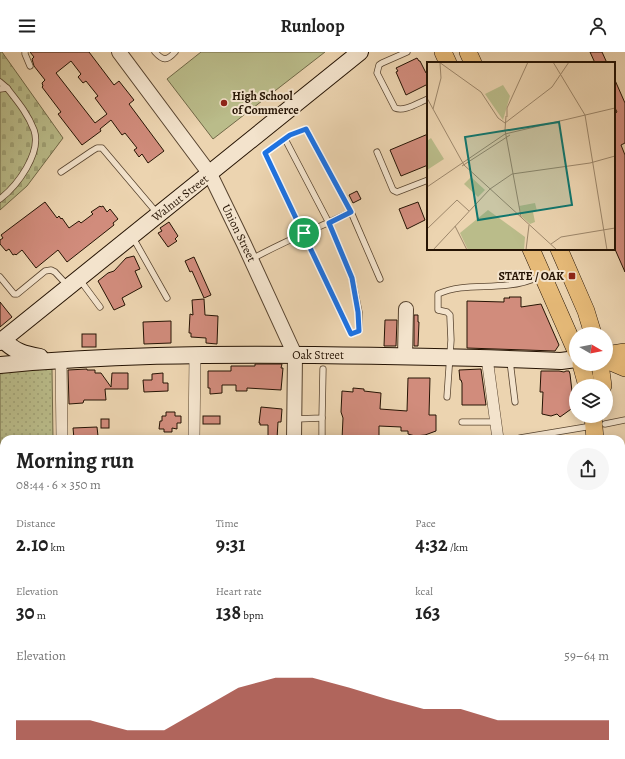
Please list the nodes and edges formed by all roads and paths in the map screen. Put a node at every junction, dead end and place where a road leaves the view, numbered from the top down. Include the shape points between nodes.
1 (25, 52) edge
2 (119, 52) edge
3 (155, 52) edge
4 (175, 52) edge
5 (360, 52) edge
6 (407, 52) edge
7 (443, 52) edge
8 (468, 52) edge
9 (448, 62) edge
10 (473, 62) edge
11 (30, 66) dead end
12 (0, 82) edge
13 (7, 88) junction
14 (0, 89) edge
15 (427, 99) edge
16 (285, 139) junction
17 (377, 152) dead end
18 (61, 172) dead end
19 (210, 174) junction
20 (427, 180) edge
21 (0, 199) edge
22 (351, 212) junction
23 (159, 215) junction
24 (329, 223) junction
25 (304, 233) junction
26 (132, 236) junction
27 (531, 250) edge
28 (559, 250) edge
29 (251, 259) junction
30 (542, 275) junction
31 (0, 277) edge
32 (380, 279) dead end
33 (74, 282) junction
34 (167, 298) dead end
35 (100, 307) dead end
36 (406, 309) dead end
37 (591, 327) edge
38 (569, 335) edge
39 (1, 340) edge
40 (625, 352) edge
41 (613, 354) edge
42 (295, 355) junction
43 (195, 356) junction
44 (405, 356) junction
45 (450, 358) junction
46 (487, 358) junction
47 (509, 359) junction
48 (569, 359) edge
49 (61, 360) junction
50 (613, 363) edge
51 (0, 365) edge
52 (625, 368) edge
53 (323, 369) dead end
54 (448, 397) dead end
55 (515, 402) dead end
56 (322, 418) junction
57 (295, 419) junction
58 (625, 420) edge
59 (462, 422) dead end
60 (495, 422) junction
61 (600, 427) edge
62 (62, 435) edge
63 (194, 435) edge
64 (294, 435) edge
65 (322, 435) edge
66 (497, 435) edge
67 (536, 435) edge

1 - 11 lane
2 - 19 street, Union Street
3 - 4 lane via 160,58 168,59
5 - 19 main road, Walnut Street
6 - 15 lane via 382,63 377,73 395,108 404,109
7 - 9 main road
8 - 10 main road
12 - 13 lane
13 - 14 lane
13 - 21 lane via 26,113 34,132 34,149 24,174
16 - 22 lane via 306,129
16 - 24 lane
16 - 25 lane via 265,153
17 - 20 lane via 394,192
18 - 23 lane via 97,148 102,148
19 - 23 main road, Walnut Street
19 - 29 street, Union Street
22 - 24 lane
22 - 32 lane
23 - 26 main road, Walnut Street
24 - 25 lane
24 - 25 lane via 352,278 359,331 351,334
25 - 29 lane
26 - 33 main road, Walnut Street
26 - 34 lane
27 - 30 main road
28 - 37 main road
29 - 42 street, Union Street
30 - 38 main road
30 - 45 lane via 531,281 508,285 459,287 438,294 438,310 450,315
31 - 33 lane via 14,294 45,270 51,270
33 - 35 lane
33 - 39 main road, Walnut Street
36 - 44 street
39 - 49 main road, Oak Street via 23,354
40 - 41 main road
42 - 43 main road, Oak Street
42 - 44 main road, Oak Street
42 - 57 street, Union Street
43 - 49 main road, Oak Street
43 - 63 street
44 - 45 main road, Oak Street
45 - 46 main road, Oak Street
45 - 54 lane
46 - 47 main road, Oak Street
46 - 60 street
47 - 48 main road, Oak Street
47 - 55 lane
49 - 51 main road, Oak Street
49 - 62 street
50 - 52 main road
53 - 56 lane
56 - 57 lane
56 - 65 lane
57 - 64 street, Union Street
58 - 61 lane
59 - 60 lane
60 - 66 street
61 - 67 lane

